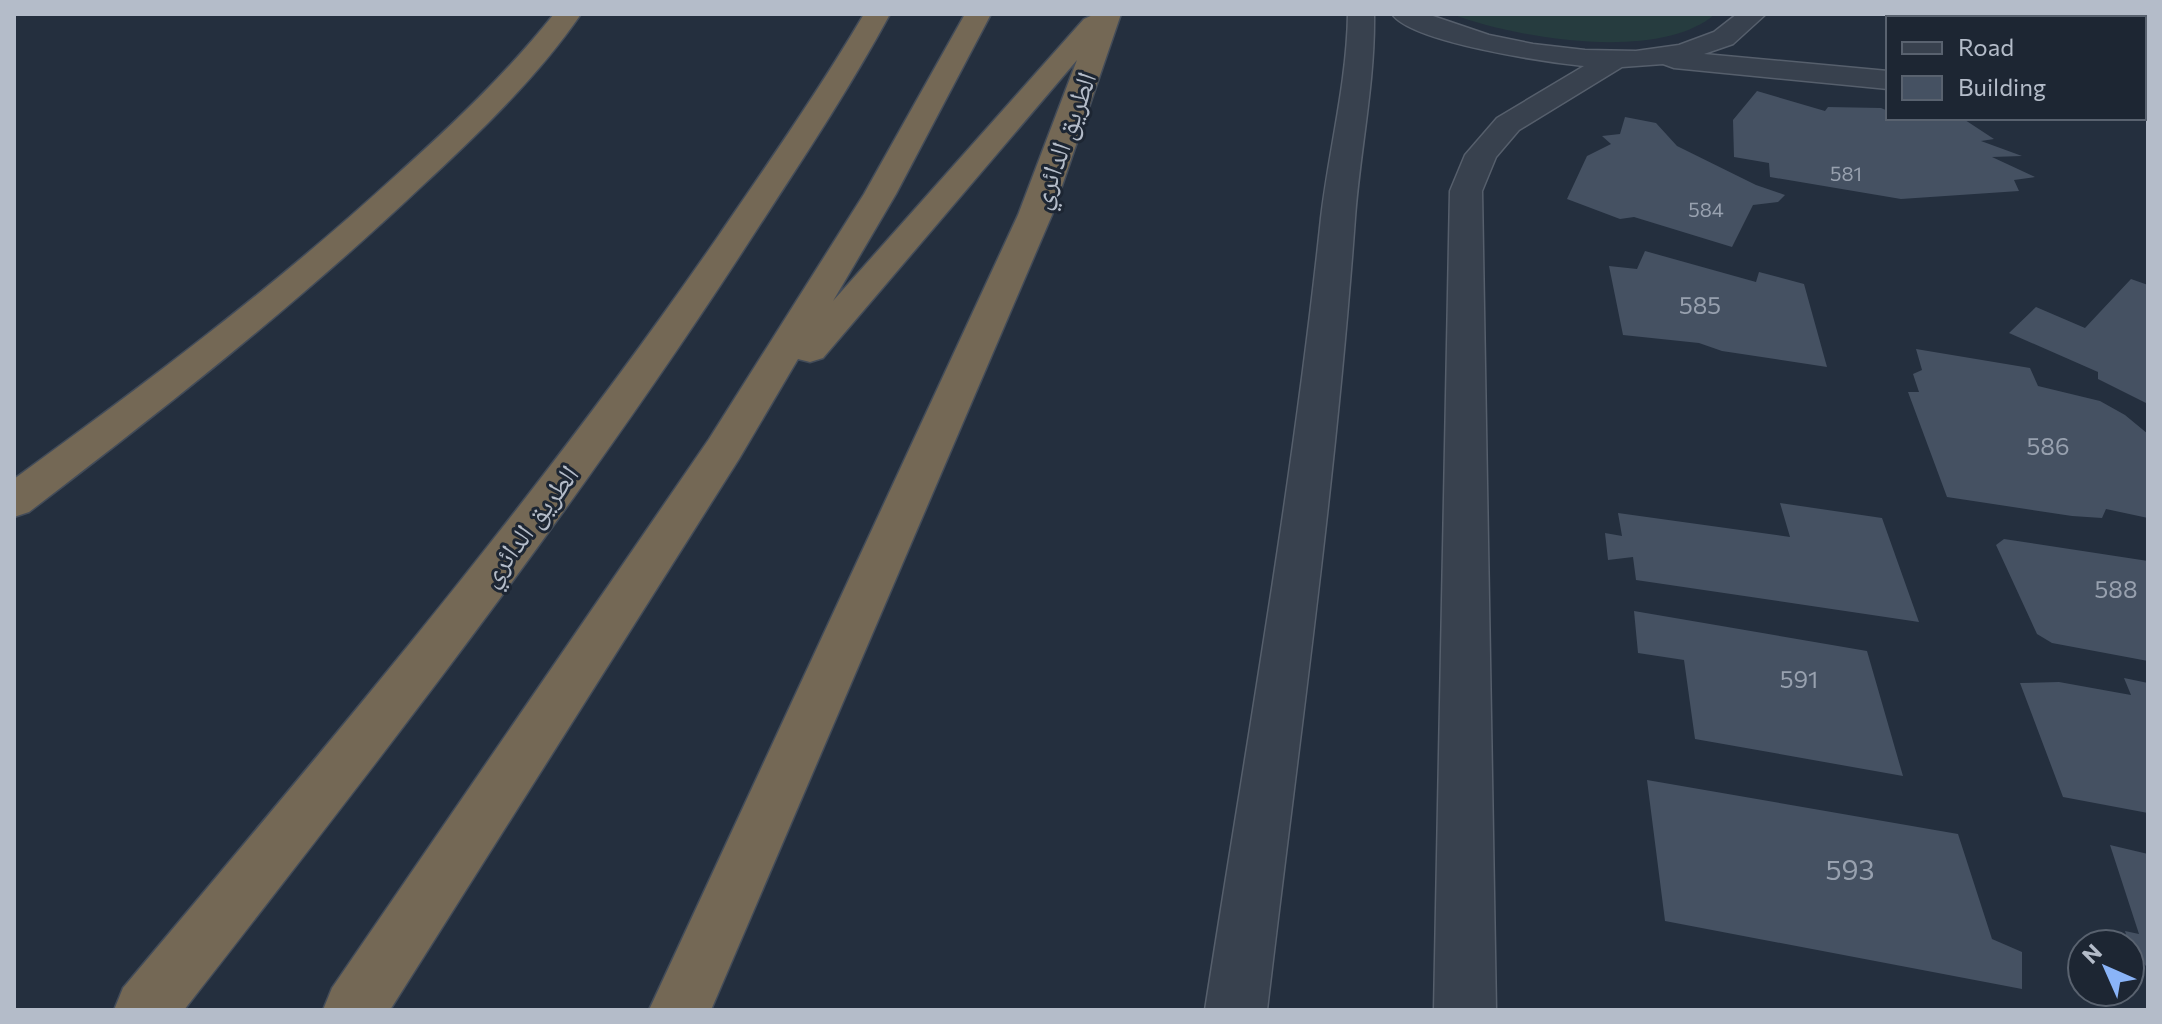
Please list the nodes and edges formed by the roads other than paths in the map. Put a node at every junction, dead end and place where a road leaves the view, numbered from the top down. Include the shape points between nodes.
1 (568, 14) edge
2 (877, 14) edge
3 (978, 14) edge
4 (1106, 14) edge
5 (1361, 14) edge
6 (1405, 14) edge
7 (1753, 14) edge
8 (1632, 58) junction
9 (1886, 80) edge
10 (724, 449) junction
11 (14, 501) edge
12 (145, 1010) edge
13 (354, 1010) edge
14 (680, 1010) edge
15 (1236, 1010) edge
16 (1465, 1010) edge

1 - 11 highway via 462,131 352,236 169,385
2 - 12 highway, الطريق الدائري via 839,81 646,369 382,718
3 - 10 highway via 880,194
4 - 10 highway
4 - 14 highway, الطريق الدائري via 1035,215
5 - 15 street via 1361,55 1341,185 1326,352
6 - 8 street via 1491,45 1574,58
7 - 8 street via 1739,31 1702,48
8 - 9 street
8 - 16 street via 1508,124 1481,155 1466,191
10 - 13 highway

